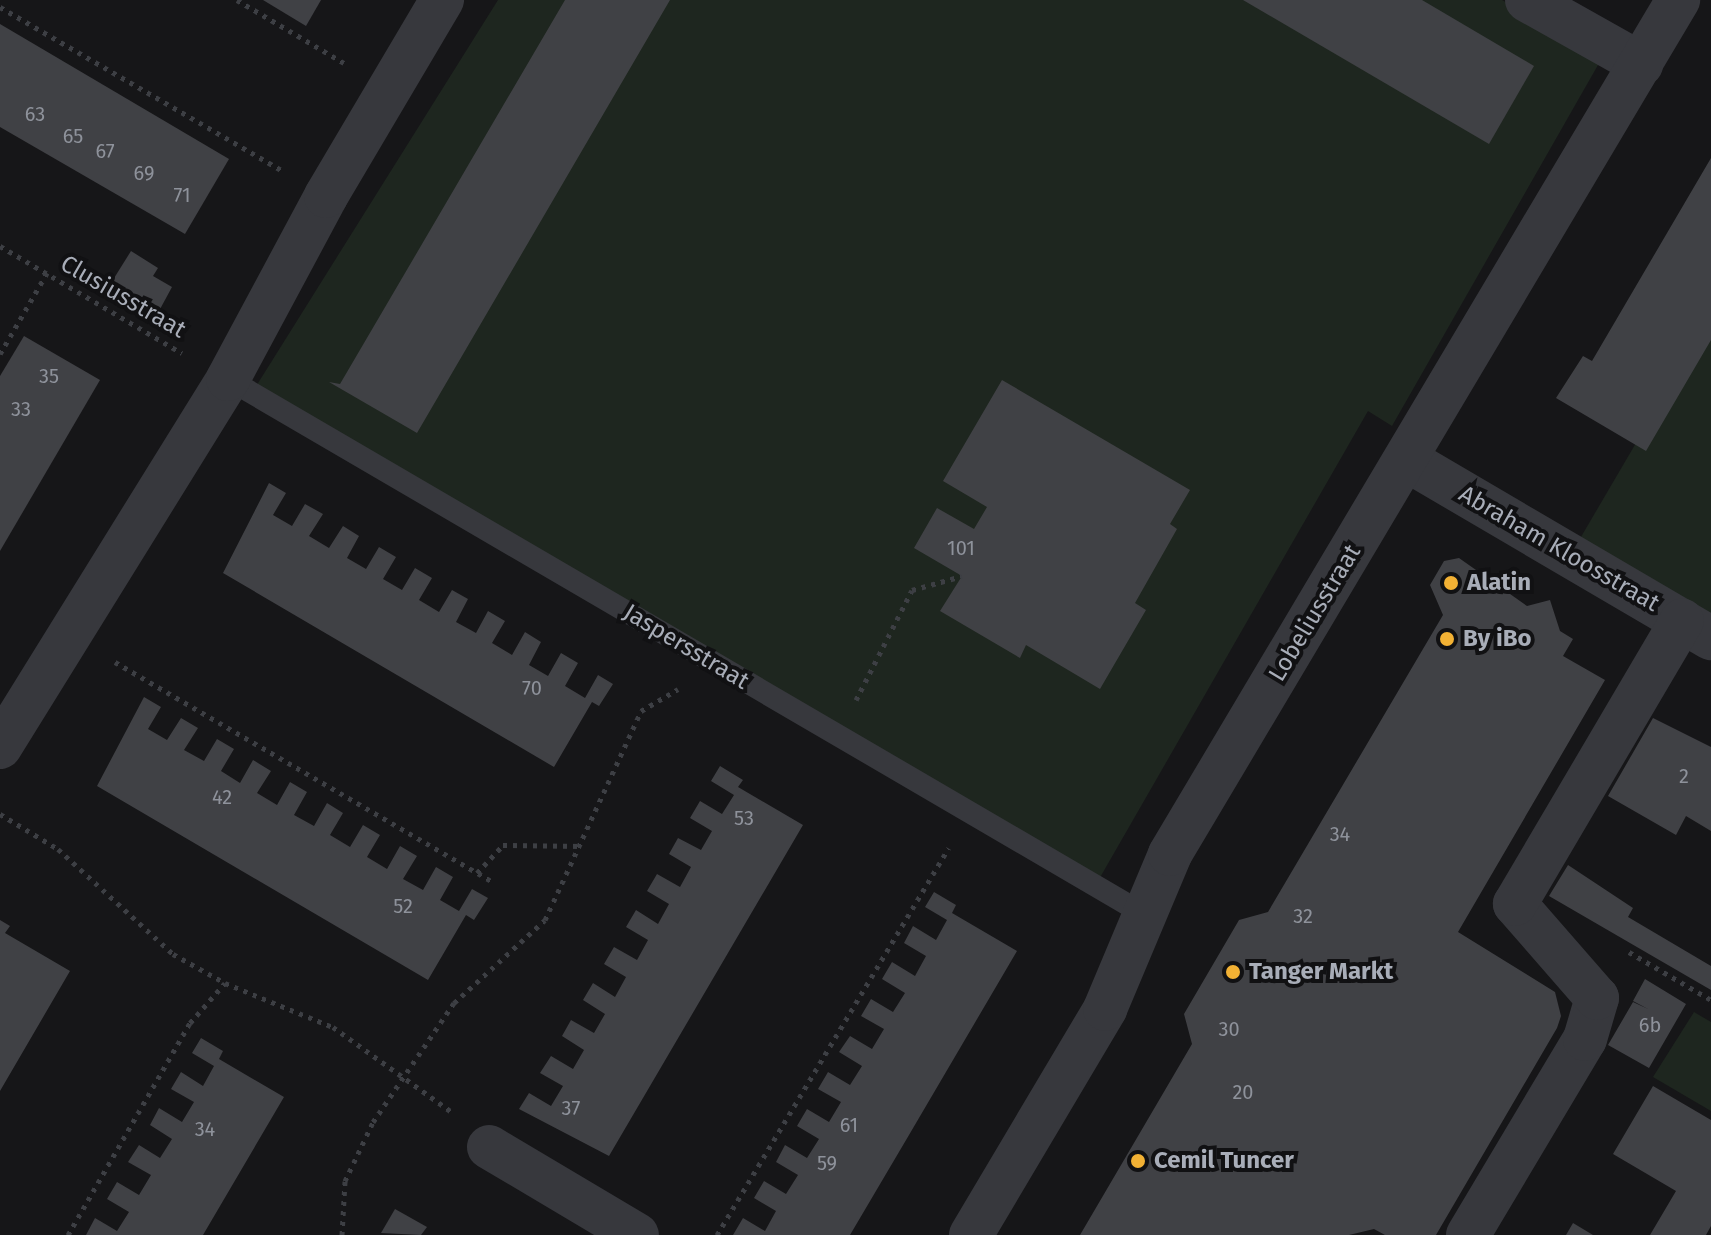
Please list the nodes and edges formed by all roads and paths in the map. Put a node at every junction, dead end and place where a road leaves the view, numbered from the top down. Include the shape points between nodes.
1 (237, 0) edge
2 (442, 0) edge
3 (1527, 0) edge
4 (1678, 0) edge
5 (0, 7) edge
6 (1641, 64) junction
7 (389, 90) junction
8 (326, 196) junction
9 (0, 246) edge
10 (47, 273) junction
11 (0, 354) edge
12 (228, 379) junction
13 (1407, 460) junction
14 (962, 576) dead end
15 (1697, 630) edge
16 (67, 634) junction
17 (717, 666) junction
18 (836, 738) junction
19 (0, 747) edge
20 (0, 814) edge
21 (969, 814) junction
22 (582, 846) junction
23 (477, 873) junction
24 (494, 883) dead end
25 (1144, 914) junction
26 (225, 983) junction
27 (403, 1078) junction
28 (489, 1147) joint
29 (68, 1235) edge
30 (342, 1235) edge
31 (637, 1235) edge
32 (717, 1235) edge
33 (971, 1235) edge
34 (1468, 1235) edge

1 - 7 path
2 - 7 street
3 - 6 street
4 - 6 street, Lobeliusstraat
5 - 8 path
6 - 13 street, Lobeliusstraat
7 - 8 street
8 - 12 street
9 - 10 path, Clusiusstraat
10 - 11 path
10 - 12 path, Clusiusstraat
12 - 16 street
12 - 17 lane, Jaspersstraat
13 - 15 street, Abraham Kloosstraat
13 - 25 street, Lobeliusstraat via 1170,854
14 - 18 path via 912,590
15 - 34 street via 1515,904 1597,998 1585,1039
16 - 19 street
16 - 23 path
17 - 18 lane, Jaspersstraat
17 - 22 path via 641,711
18 - 21 lane, Jaspersstraat
20 - 26 path via 58,849 173,954
21 - 25 lane, Jaspersstraat
21 - 32 path
22 - 23 path via 503,845
22 - 27 path via 545,920 454,1003
23 - 24 path
25 - 33 street, Lobeliusstraat via 1105,1009
26 - 27 path via 333,1027
26 - 29 path via 190,1023
27 - 28 path via 466,1122
27 - 30 path via 373,1122 345,1181
28 - 31 street

